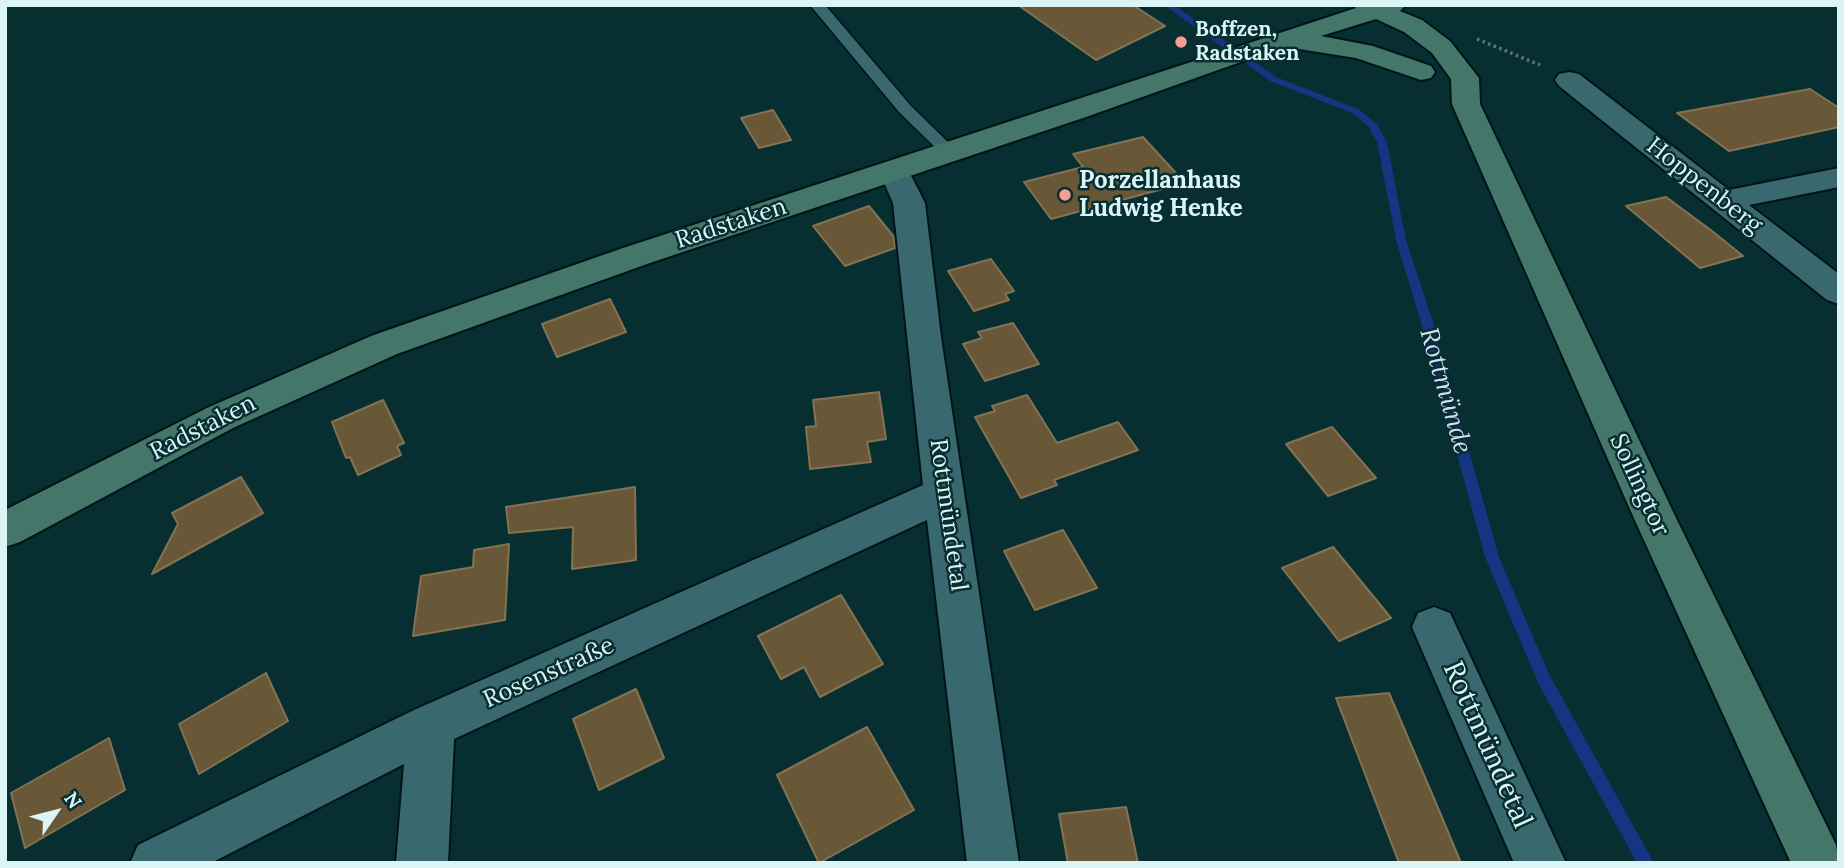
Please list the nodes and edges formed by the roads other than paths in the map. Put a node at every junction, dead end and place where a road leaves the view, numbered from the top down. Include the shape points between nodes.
1 (817, 5) edge
2 (1378, 7) edge
3 (1250, 50) junction
4 (1421, 72) junction
5 (1569, 80) road end
6 (1466, 104) junction
7 (949, 152) junction
8 (894, 171) junction
9 (1839, 177) edge
10 (1723, 201) junction
11 (1839, 292) edge
12 (946, 493) junction
13 (5, 530) edge
14 (1434, 627) dead end
15 (431, 726) junction
16 (156, 863) edge
17 (422, 863) edge
18 (993, 863) edge
19 (1540, 863) edge
20 (1818, 863) edge

1 - 7 lane via 905,110
2 - 3 main road, Radstaken
2 - 4 main road via 1381,33
2 - 6 main road, Sollingtor via 1441,47 1465,78
3 - 4 main road via 1333,45
3 - 7 main road, Radstaken
4 - 6 main road
5 - 10 street, Hoppenberg
6 - 20 main road, Sollingtor
7 - 8 main road, Radstaken
8 - 12 street, Rottmündetal via 909,203
8 - 13 main road, Radstaken via 384,345 220,418
9 - 10 street
10 - 11 street, Hoppenberg
12 - 15 street, Rosenstraße
12 - 18 street, Rottmündetal
14 - 19 street, Rottmündetal
15 - 16 street, Rosenstraße
15 - 17 street

